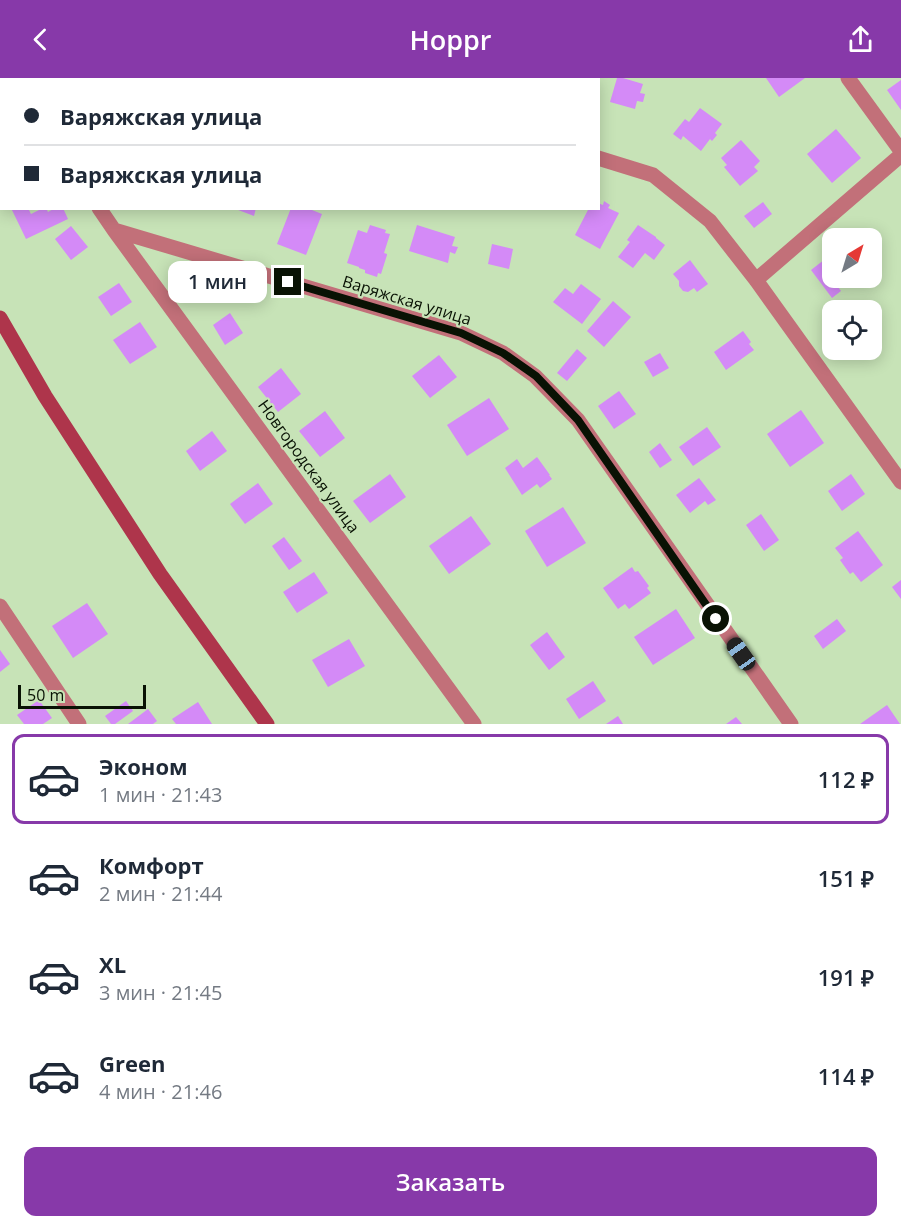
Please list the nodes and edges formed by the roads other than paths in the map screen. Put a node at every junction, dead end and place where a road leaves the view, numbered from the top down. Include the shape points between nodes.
1 (848, 78) edge
2 (901, 153) edge
3 (600, 159) edge
4 (100, 210) edge
5 (114, 230) junction
6 (756, 280) junction
7 (0, 318) edge
8 (901, 482) edge
9 (0, 606) edge
10 (79, 724) edge
11 (267, 724) edge
12 (474, 724) edge
13 (791, 724) edge

1 - 2 street
2 - 6 street
3 - 6 street via 653,175 710,221
4 - 5 street
5 - 12 street, Новгородская улица
5 - 13 street, Варяжская улица via 461,333 503,353 536,376 578,420
6 - 8 street
7 - 11 main road via 45,396 160,574
9 - 10 street

